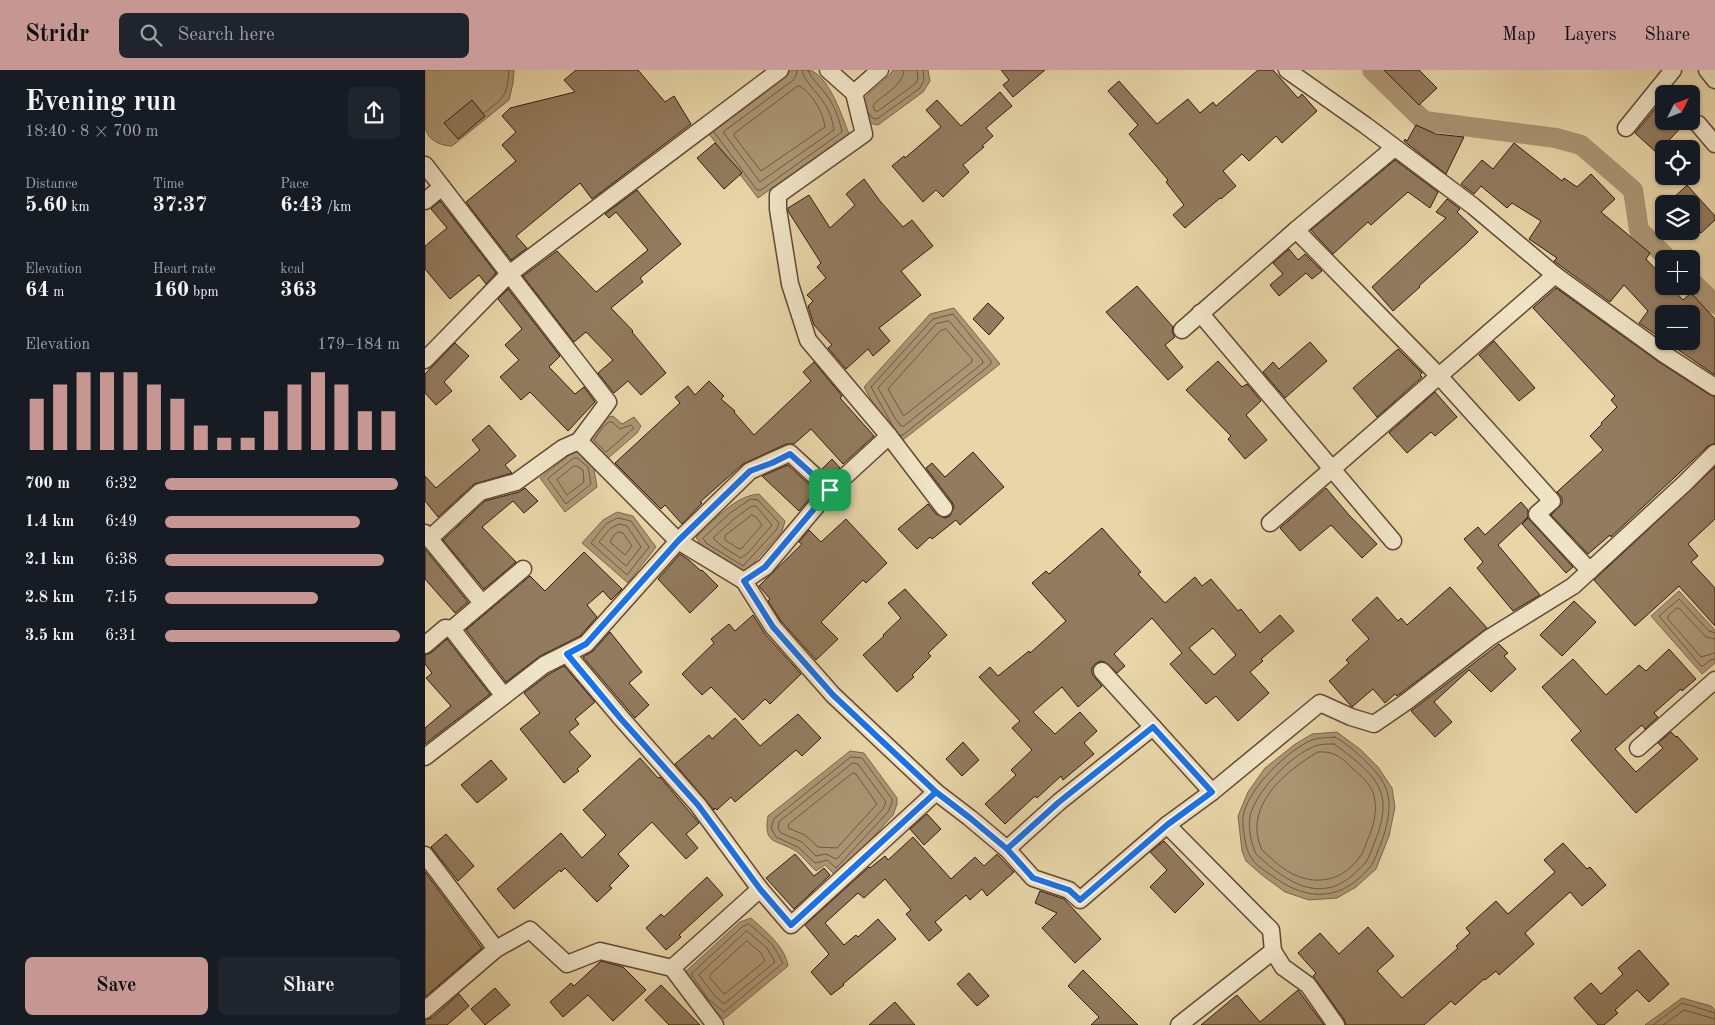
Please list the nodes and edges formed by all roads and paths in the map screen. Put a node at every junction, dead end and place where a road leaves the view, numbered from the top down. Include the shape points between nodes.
1 (780, 70) edge
2 (828, 70) edge
3 (881, 70) edge
4 (1287, 70) edge
5 (1673, 70) edge
6 (1707, 70) edge
7 (1715, 80) edge
8 (854, 94) junction
9 (1700, 126) edge
10 (1626, 128) dead end
11 (1715, 143) edge
12 (1394, 148) junction
13 (425, 165) edge
14 (442, 187) junction
15 (425, 201) edge
16 (1296, 230) junction
17 (509, 274) junction
18 (1555, 275) junction
19 (1200, 313) junction
20 (1182, 330) dead end
21 (425, 360) edge
22 (1439, 377) junction
23 (1715, 387) edge
24 (889, 436) junction
25 (579, 441) junction
26 (1715, 453) edge
27 (1333, 469) junction
28 (830, 490) junction
29 (944, 508) dead end
30 (1271, 523) dead end
31 (427, 536) edge
32 (1393, 540) dead end
33 (678, 541) junction
34 (523, 569) dead end
35 (1590, 570) junction
36 (744, 581) junction
37 (483, 603) junction
38 (452, 629) junction
39 (425, 645) edge
40 (567, 654) junction
41 (1102, 671) dead end
42 (1715, 680) edge
43 (504, 696) junction
44 (1153, 727) junction
45 (1638, 748) dead end
46 (425, 757) edge
47 (936, 792) junction
48 (1212, 792) junction
49 (1167, 825) junction
50 (1007, 849) junction
51 (425, 855) edge
52 (760, 889) junction
53 (497, 949) junction
54 (1273, 951) junction
55 (672, 968) junction
56 (425, 1010) edge
57 (715, 1025) edge
58 (1179, 1025) edge
59 (1336, 1025) edge

1 - 17 street
2 - 8 street
3 - 8 street
4 - 12 street
5 - 10 street
6 - 7 street
8 - 24 street via 864,134 778,195 778,209 790,284 808,340
9 - 11 street
12 - 16 street
12 - 18 street via 1473,206
13 - 14 street
14 - 15 street
14 - 17 street
16 - 19 street
16 - 22 street
17 - 21 street
17 - 25 street via 609,402
18 - 22 street
18 - 23 street
19 - 20 street
19 - 27 street
22 - 27 street
22 - 35 street via 1552,501 1537,514
24 - 28 street
24 - 29 street
25 - 31 street via 563,448 516,482 480,492
25 - 33 street
26 - 35 street
27 - 30 street
27 - 32 street
28 - 33 street via 790,454 750,471
28 - 36 street via 765,567
31 - 37 street
33 - 36 street
33 - 40 street via 586,644
34 - 37 street
35 - 48 street via 1573,586 1489,638 1374,724 1320,702
36 - 47 street via 773,627 833,695
37 - 38 street
38 - 39 street via 445,628
38 - 43 street
40 - 43 street via 544,665
40 - 52 street via 698,805
41 - 44 street
42 - 45 street
43 - 46 street
44 - 48 street
44 - 50 street via 1059,802
47 - 50 street
47 - 52 street via 791,925
48 - 49 street
49 - 50 street via 1080,900 1069,890 1033,878
49 - 54 street via 1271,930
51 - 53 street
52 - 55 street
53 - 55 street via 530,930 567,964 600,951
53 - 56 street
54 - 58 street
54 - 59 street via 1283,967 1308,985
55 - 57 street

